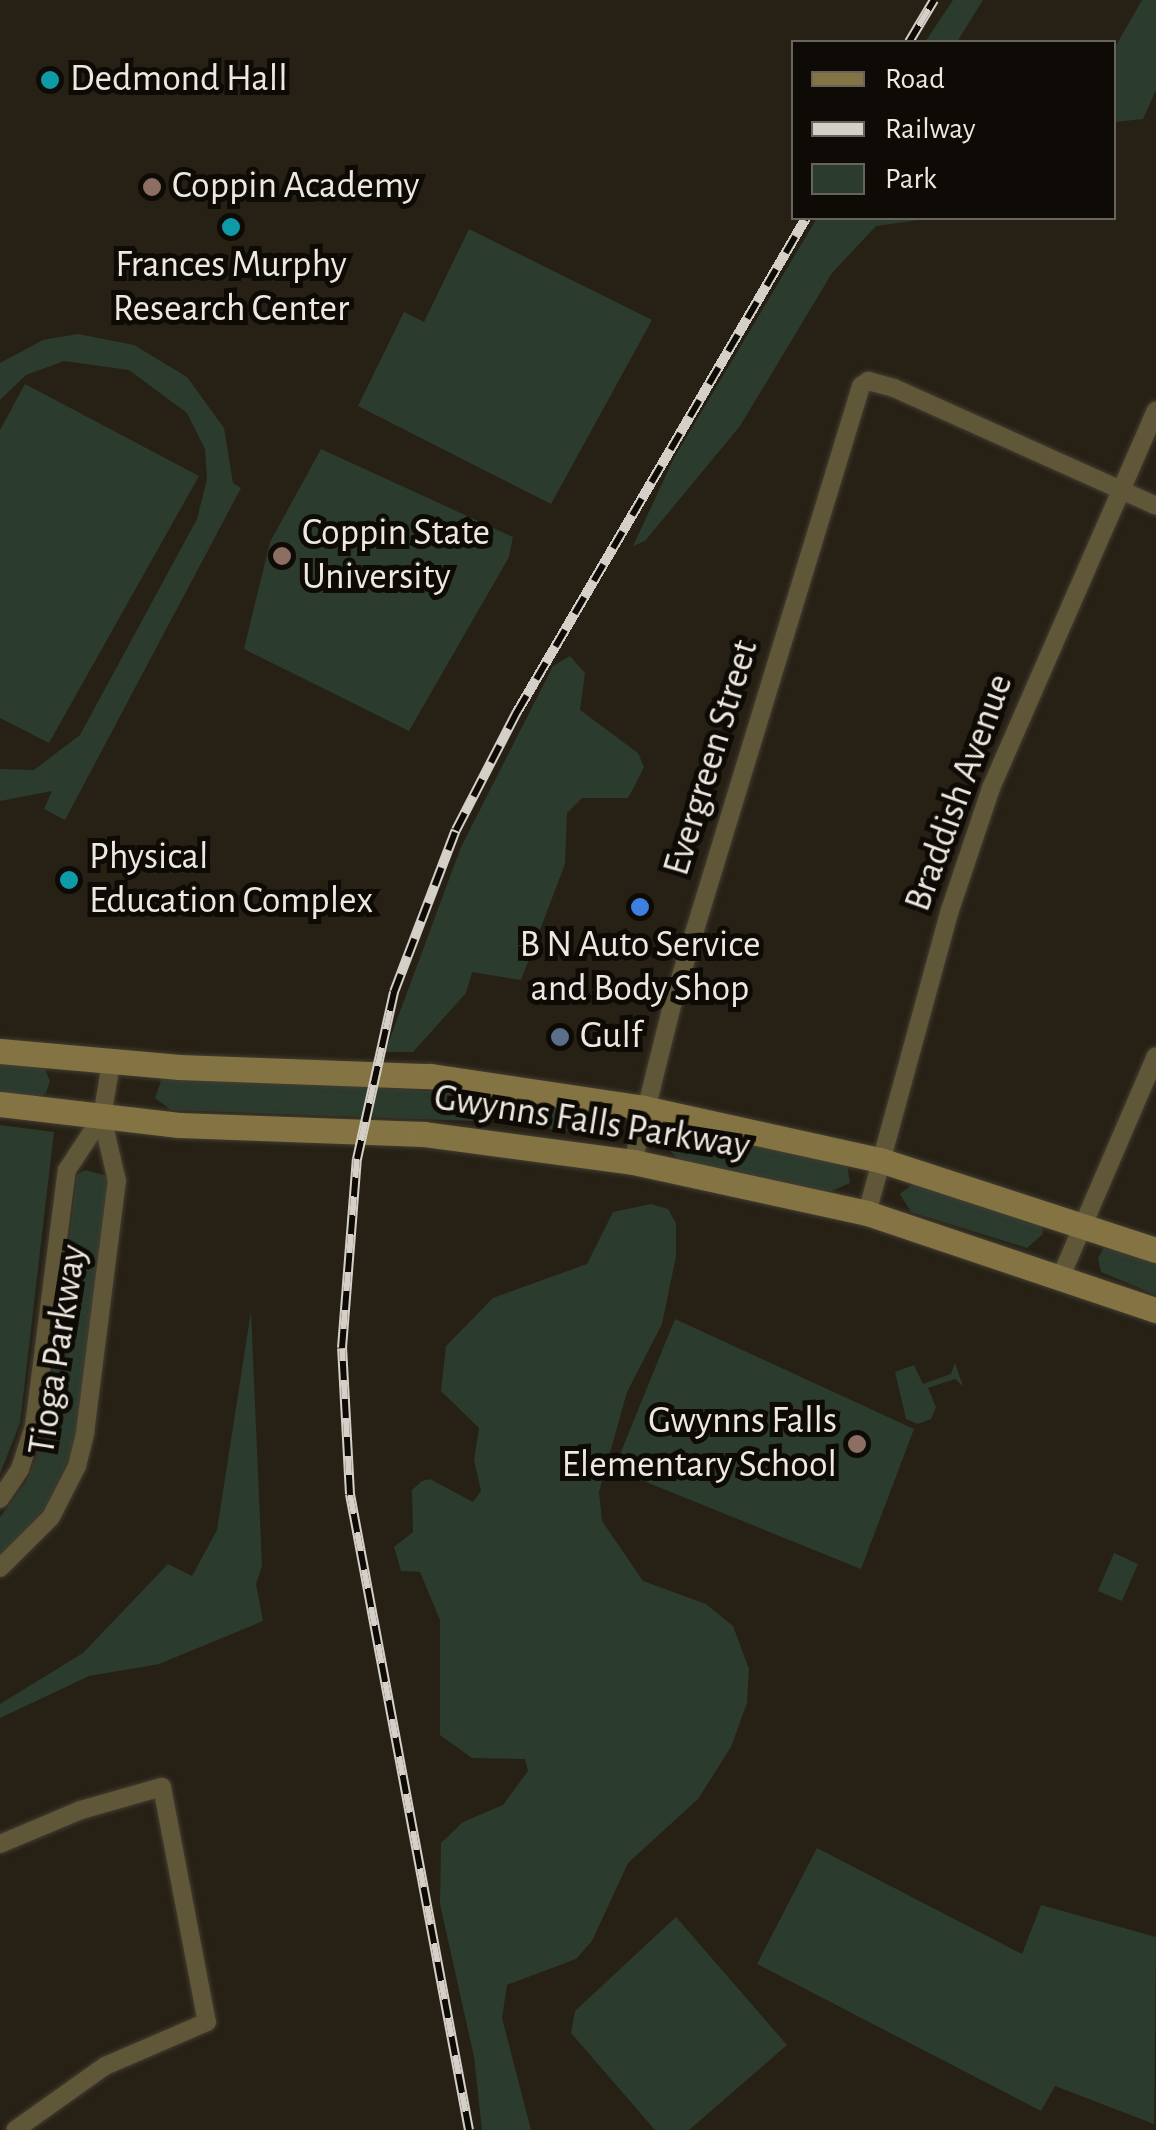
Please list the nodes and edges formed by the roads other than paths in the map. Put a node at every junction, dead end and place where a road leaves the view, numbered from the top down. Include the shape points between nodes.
1 (1156, 410) edge
2 (1120, 489) junction
3 (1156, 506) edge
4 (0, 1050) edge
5 (1156, 1056) edge
6 (111, 1063) junction
7 (0, 1104) edge
8 (643, 1108) junction
9 (102, 1116) junction
10 (880, 1160) junction
11 (634, 1162) junction
12 (867, 1212) junction
13 (1084, 1222) junction
14 (1156, 1250) edge
15 (1062, 1274) junction
16 (1156, 1310) edge
17 (0, 1500) edge
18 (0, 1568) edge
19 (0, 1844) edge
20 (15, 2130) edge

1 - 2 street, Braddish Avenue
2 - 3 street
2 - 8 street, Evergreen Street via 868,380 850,410
2 - 10 street, Braddish Avenue via 991,788
4 - 6 main road, Gwynns Falls Parkway
5 - 13 street
6 - 8 main road, Gwynns Falls Parkway via 430,1076
6 - 9 street, Tioga Parkway
7 - 9 main road, Gwynns Falls Parkway
8 - 10 main road, Gwynns Falls Parkway
8 - 11 street, Evergreen Street
9 - 11 main road, Gwynns Falls Parkway via 424,1134
9 - 17 street, Tioga Parkway via 67,1170 34,1426
9 - 18 street, Tioga Parkway via 117,1181 85,1433 66,1492 34,1538
10 - 12 street, Braddish Avenue
10 - 13 main road, Gwynns Falls Parkway
11 - 12 main road, Gwynns Falls Parkway
12 - 15 main road, Gwynns Falls Parkway
13 - 14 main road, Gwynns Falls Parkway
13 - 15 street
15 - 16 main road, Gwynns Falls Parkway
19 - 20 street via 81,1810 162,1787 206,2015 202,2029 105,2066

